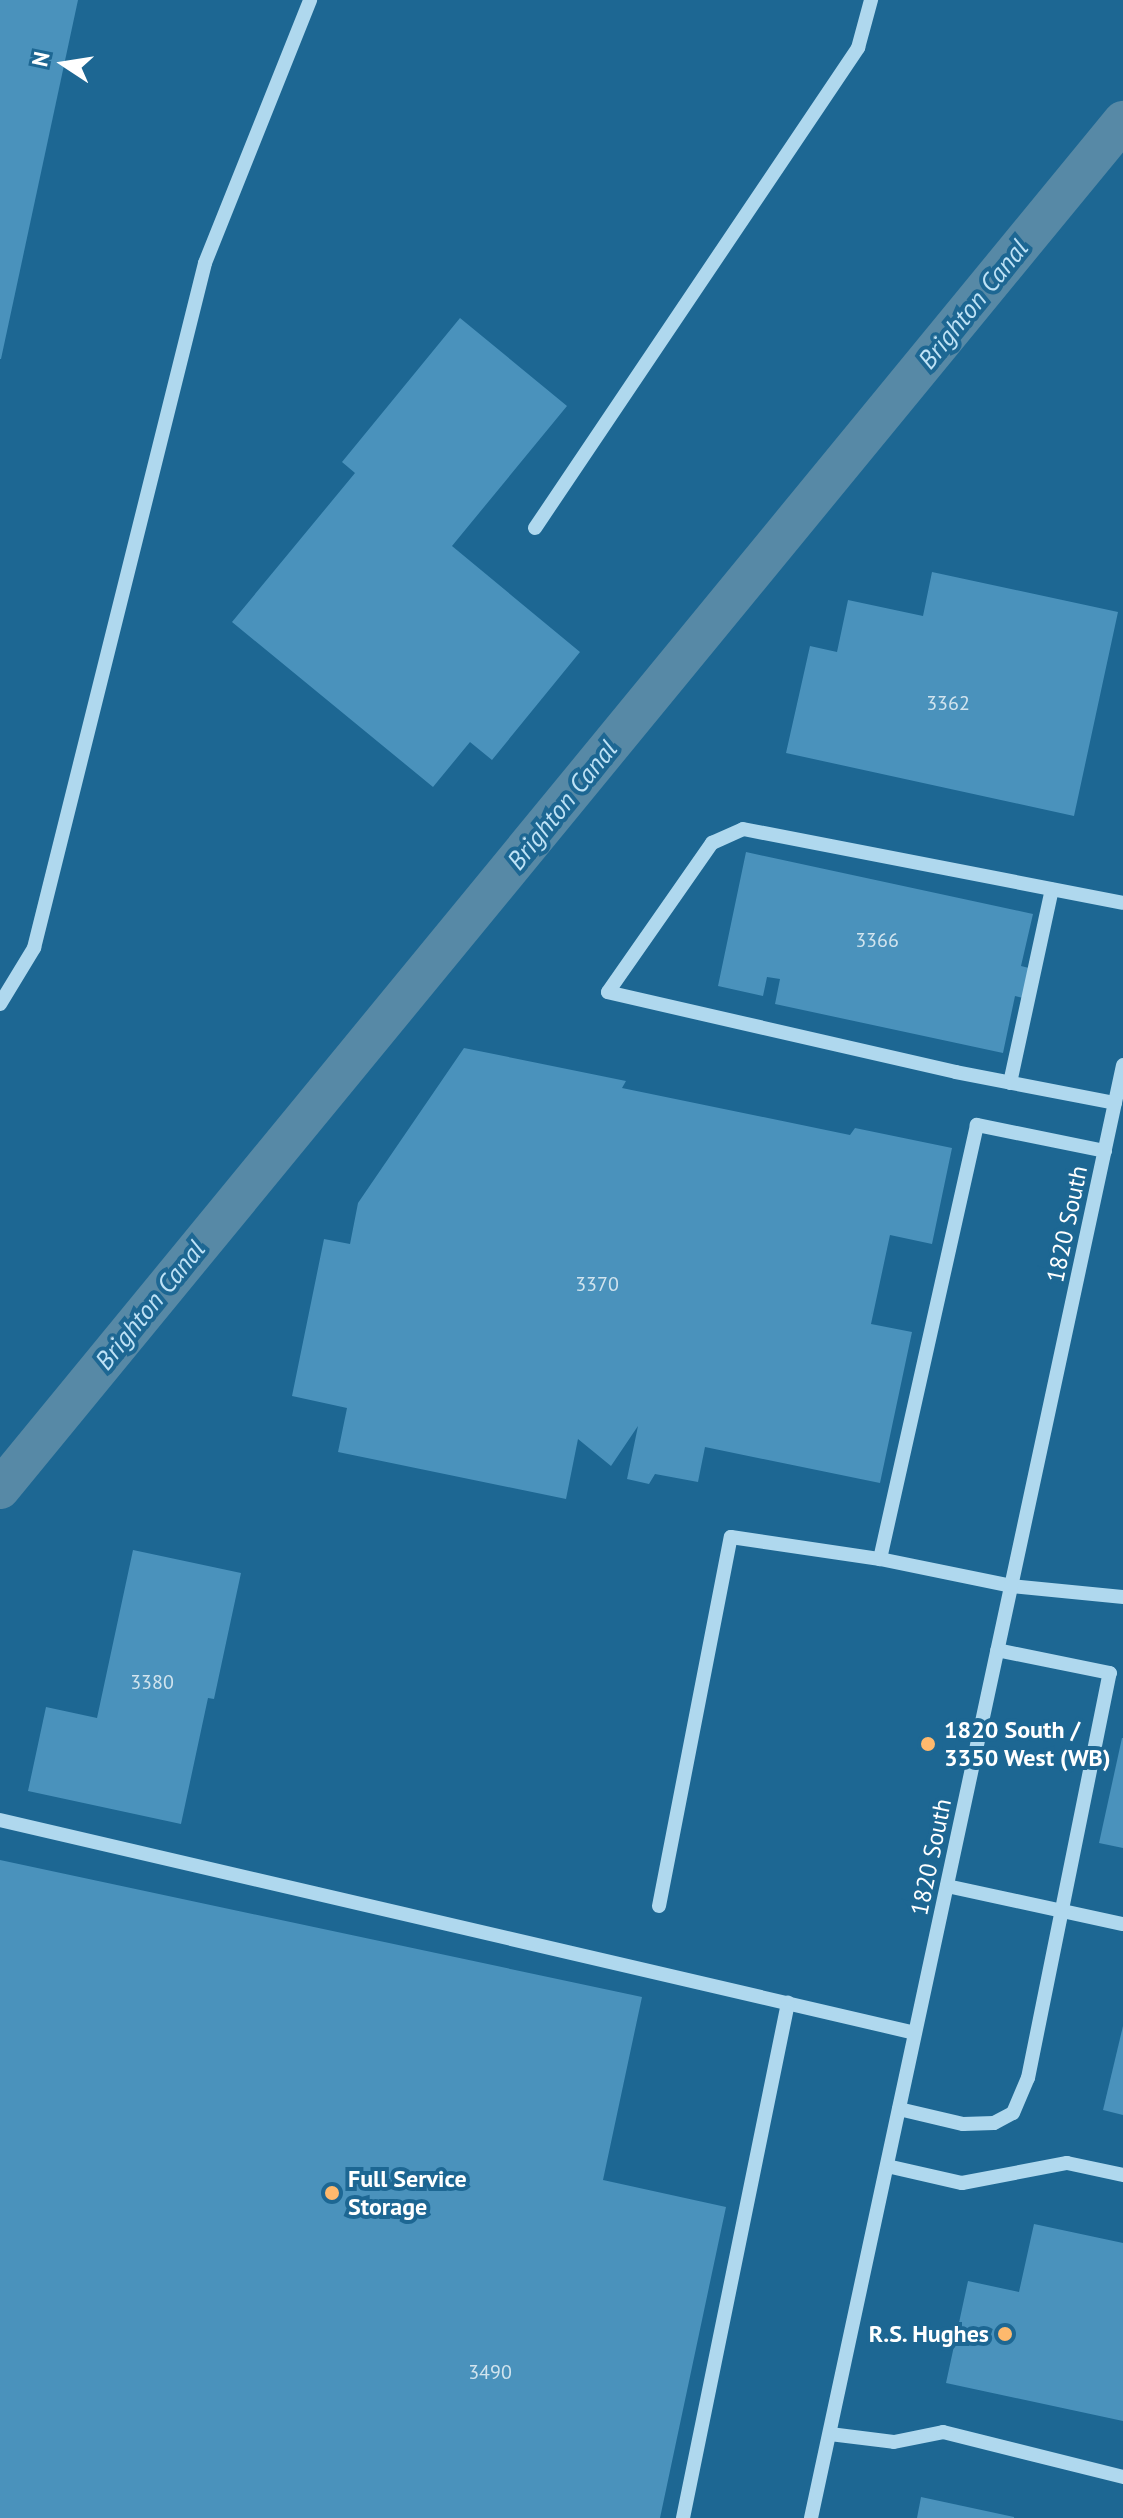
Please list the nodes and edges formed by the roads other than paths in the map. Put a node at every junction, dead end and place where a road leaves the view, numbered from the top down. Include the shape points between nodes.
1 (310, 0) edge
2 (871, 0) edge
3 (535, 528) dead end
4 (1052, 889) junction
5 (1123, 903) edge
6 (0, 1004) edge
7 (1123, 1065) edge
8 (1010, 1083) junction
9 (1115, 1103) junction
10 (1105, 1151) junction
11 (880, 1559) junction
12 (1011, 1586) junction
13 (1123, 1597) edge
14 (997, 1650) junction
15 (0, 1820) edge
16 (947, 1886) junction
17 (659, 1906) dead end
18 (1061, 1911) junction
19 (1123, 1924) edge
20 (788, 2003) junction
21 (915, 2033) junction
22 (899, 2109) junction
23 (887, 2166) junction
24 (1123, 2175) edge
25 (830, 2434) junction
26 (1123, 2477) edge
27 (683, 2518) edge
28 (811, 2518) edge

1 - 6 street via 205,263 34,948
2 - 3 street via 858,48
4 - 5 street
4 - 8 street
4 - 8 street via 743,829 712,843 608,992
7 - 9 street, 1820 South
8 - 9 street
9 - 10 street, 1820 South
10 - 11 street via 977,1125
10 - 12 street, 1820 South
11 - 12 street
11 - 17 street via 731,1537
12 - 13 street
12 - 14 street, 1820 South
14 - 16 street, 1820 South
14 - 18 street via 1110,1673
15 - 20 street
16 - 18 street
16 - 21 street, 1820 South
18 - 19 street
18 - 22 street via 1028,2078 1013,2113 994,2123 963,2124
20 - 21 street
20 - 27 street
21 - 22 street, 1820 South
22 - 23 street, 1820 South
23 - 24 street via 962,2183 1067,2163
23 - 25 street, 1820 South
25 - 26 street via 894,2442 943,2432
25 - 28 street, 1820 South

